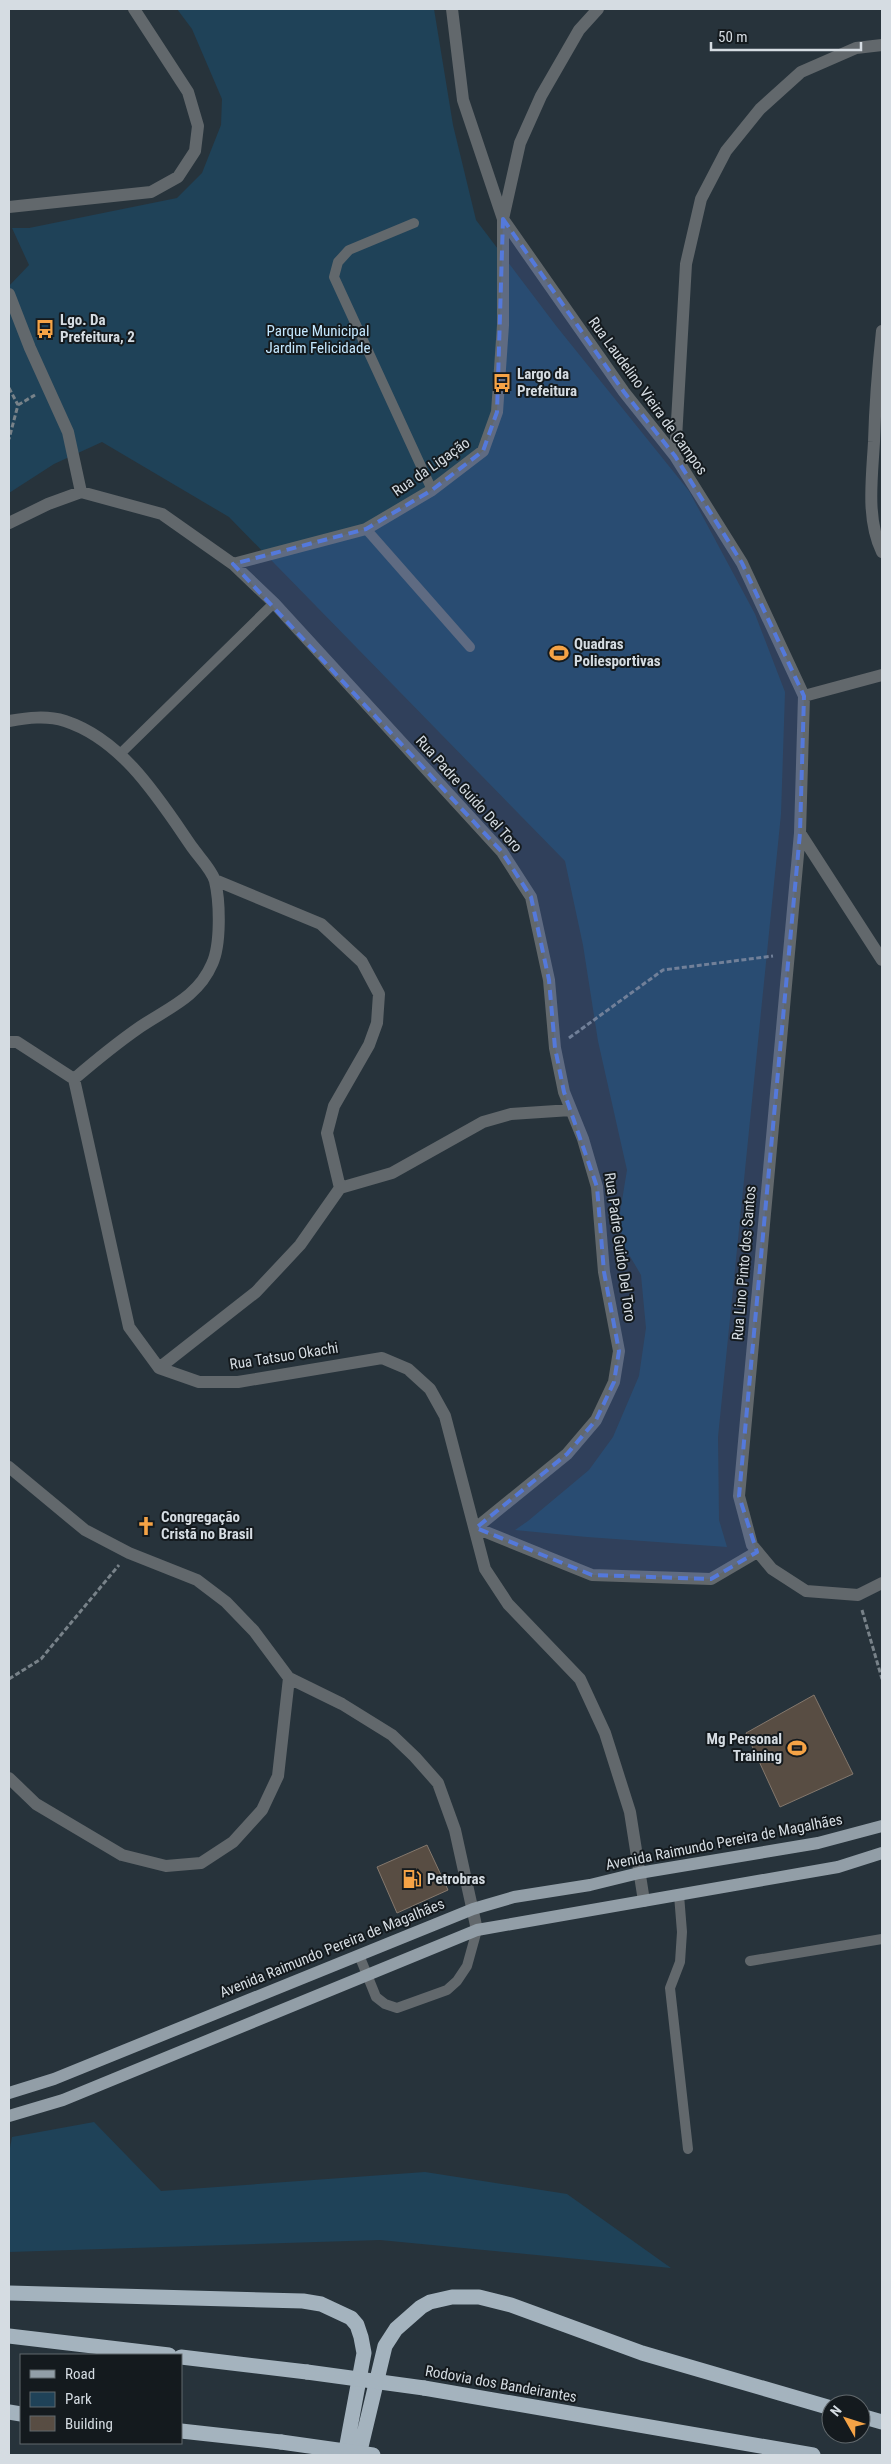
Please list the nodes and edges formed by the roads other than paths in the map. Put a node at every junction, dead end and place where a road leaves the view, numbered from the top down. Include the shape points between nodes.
1 (134, 9) edge
2 (452, 9) edge
3 (598, 9) edge
4 (882, 45) edge
5 (9, 207) edge
6 (503, 219) junction
7 (414, 223) dead end
8 (9, 294) edge
9 (882, 331) edge
10 (675, 456) junction
11 (432, 490) junction
12 (81, 492) junction
13 (9, 523) edge
14 (366, 529) junction
15 (882, 552) edge
16 (233, 564) junction
17 (274, 603) junction
18 (470, 648) dead end
19 (882, 676) edge
20 (804, 696) junction
21 (9, 721) edge
22 (120, 754) junction
23 (800, 833) junction
24 (215, 880) junction
25 (882, 960) edge
26 (9, 1042) edge
27 (74, 1079) junction
28 (571, 1110) junction
29 (340, 1188) junction
30 (159, 1368) junction
31 (9, 1467) edge
32 (476, 1528) junction
33 (757, 1552) junction
34 (882, 1583) edge
35 (289, 1678) junction
36 (9, 1778) edge
37 (882, 1826) edge
38 (882, 1853) edge
39 (639, 1873) junction
40 (679, 1895) junction
41 (644, 1901) junction
42 (473, 1909) junction
43 (477, 1930) junction
44 (882, 1939) edge
45 (359, 1955) junction
46 (750, 1961) dead end
47 (366, 1975) junction
48 (9, 2093) edge
49 (9, 2116) edge
50 (688, 2149) dead end
51 (9, 2293) edge
52 (9, 2336) edge
53 (161, 2354) edge
54 (182, 2357) edge
55 (821, 2405) edge
56 (182, 2431) edge
57 (345, 2455) edge
58 (359, 2455) edge
59 (372, 2455) edge
60 (813, 2455) edge

1 - 5 street via 188,92 198,126 195,151 178,177 151,192
2 - 6 street, Rua Laudelino Vieira de Campos via 464,100
3 - 6 street via 579,30 541,96 520,143
4 - 10 street via 856,48 801,72 760,109 726,150 702,199 686,264
6 - 10 street, Rua Laudelino Vieira de Campos via 624,392
6 - 11 street, Rua da Ligação via 503,325 497,412 484,451
7 - 11 lane via 349,250 338,262 334,277
8 - 12 street via 68,432
9 - 15 street via 871,500
10 - 20 street, Rua Laudelino Vieira de Campos via 742,563
11 - 14 street, Rua da Ligação
12 - 13 street
12 - 16 street, Rua Padre Guido Del Toro via 162,514
14 - 16 street, Rua da Ligação
14 - 18 lane
16 - 17 street, Rua Padre Guido Del Toro
17 - 22 lane
17 - 28 street, Rua Padre Guido Del Toro via 502,852 531,897 549,980 555,1048
19 - 20 street
20 - 23 street, Rua Laudelino Vieira de Campos
21 - 22 street via 34,716 64,721 100,739
22 - 24 street via 162,803
23 - 25 street
23 - 33 street, Rua Lino Pinto dos Santos via 739,1496 752,1545
24 - 27 street via 219,922 214,962 202,982 186,998 141,1026
24 - 29 street via 320,924 362,962 379,994 378,1023 334,1106 327,1133
26 - 27 street via 17,1042
27 - 30 street via 129,1327
28 - 29 street via 512,1114 483,1122 392,1173
28 - 32 street, Rua Padre Guido Del Toro via 597,1187 604,1272 619,1351 614,1382 596,1420 567,1454
29 - 30 street via 300,1245 256,1292
30 - 32 street, Rua Tatsuo Okachi via 198,1382 238,1382 382,1358 408,1369 430,1389 445,1416
31 - 35 street via 85,1530 129,1553 197,1580 226,1602 254,1631
32 - 33 street via 592,1575 711,1579
32 - 39 street via 485,1569 508,1604 580,1679 605,1733 630,1812
33 - 34 street, Rua Lino Pinto dos Santos via 772,1569 806,1590 858,1595
35 - 36 street via 278,1776 262,1810 233,1842 201,1863 166,1866 122,1855 36,1804
35 - 42 street via 342,1704 392,1736 438,1783 455,1830
37 - 39 main road, Avenida Raimundo Pereira de Magalhães via 818,1844
38 - 40 main road via 838,1867
39 - 41 street
39 - 42 main road, Avenida Raimundo Pereira de Magalhães via 590,1885 514,1897
40 - 41 main road
40 - 50 lane via 682,1942 680,1962 670,1988
41 - 43 main road
42 - 43 street
42 - 45 main road, Avenida Raimundo Pereira de Magalhães
43 - 47 main road
43 - 47 lane via 467,1966 447,1990 397,2008 376,1997
44 - 46 lane
45 - 47 lane
45 - 48 main road, Avenida Raimundo Pereira de Magalhães via 54,2079
47 - 49 main road via 63,2100
51 - 57 highway via 303,2301 333,2308 357,2325 364,2354
52 - 53 highway
54 - 60 highway, Rodovia dos Bandeirantes, bridge via 424,2388
55 - 58 highway via 642,2353 511,2305 479,2297 452,2297 421,2307 396,2329 385,2346
56 - 59 highway, bridge

